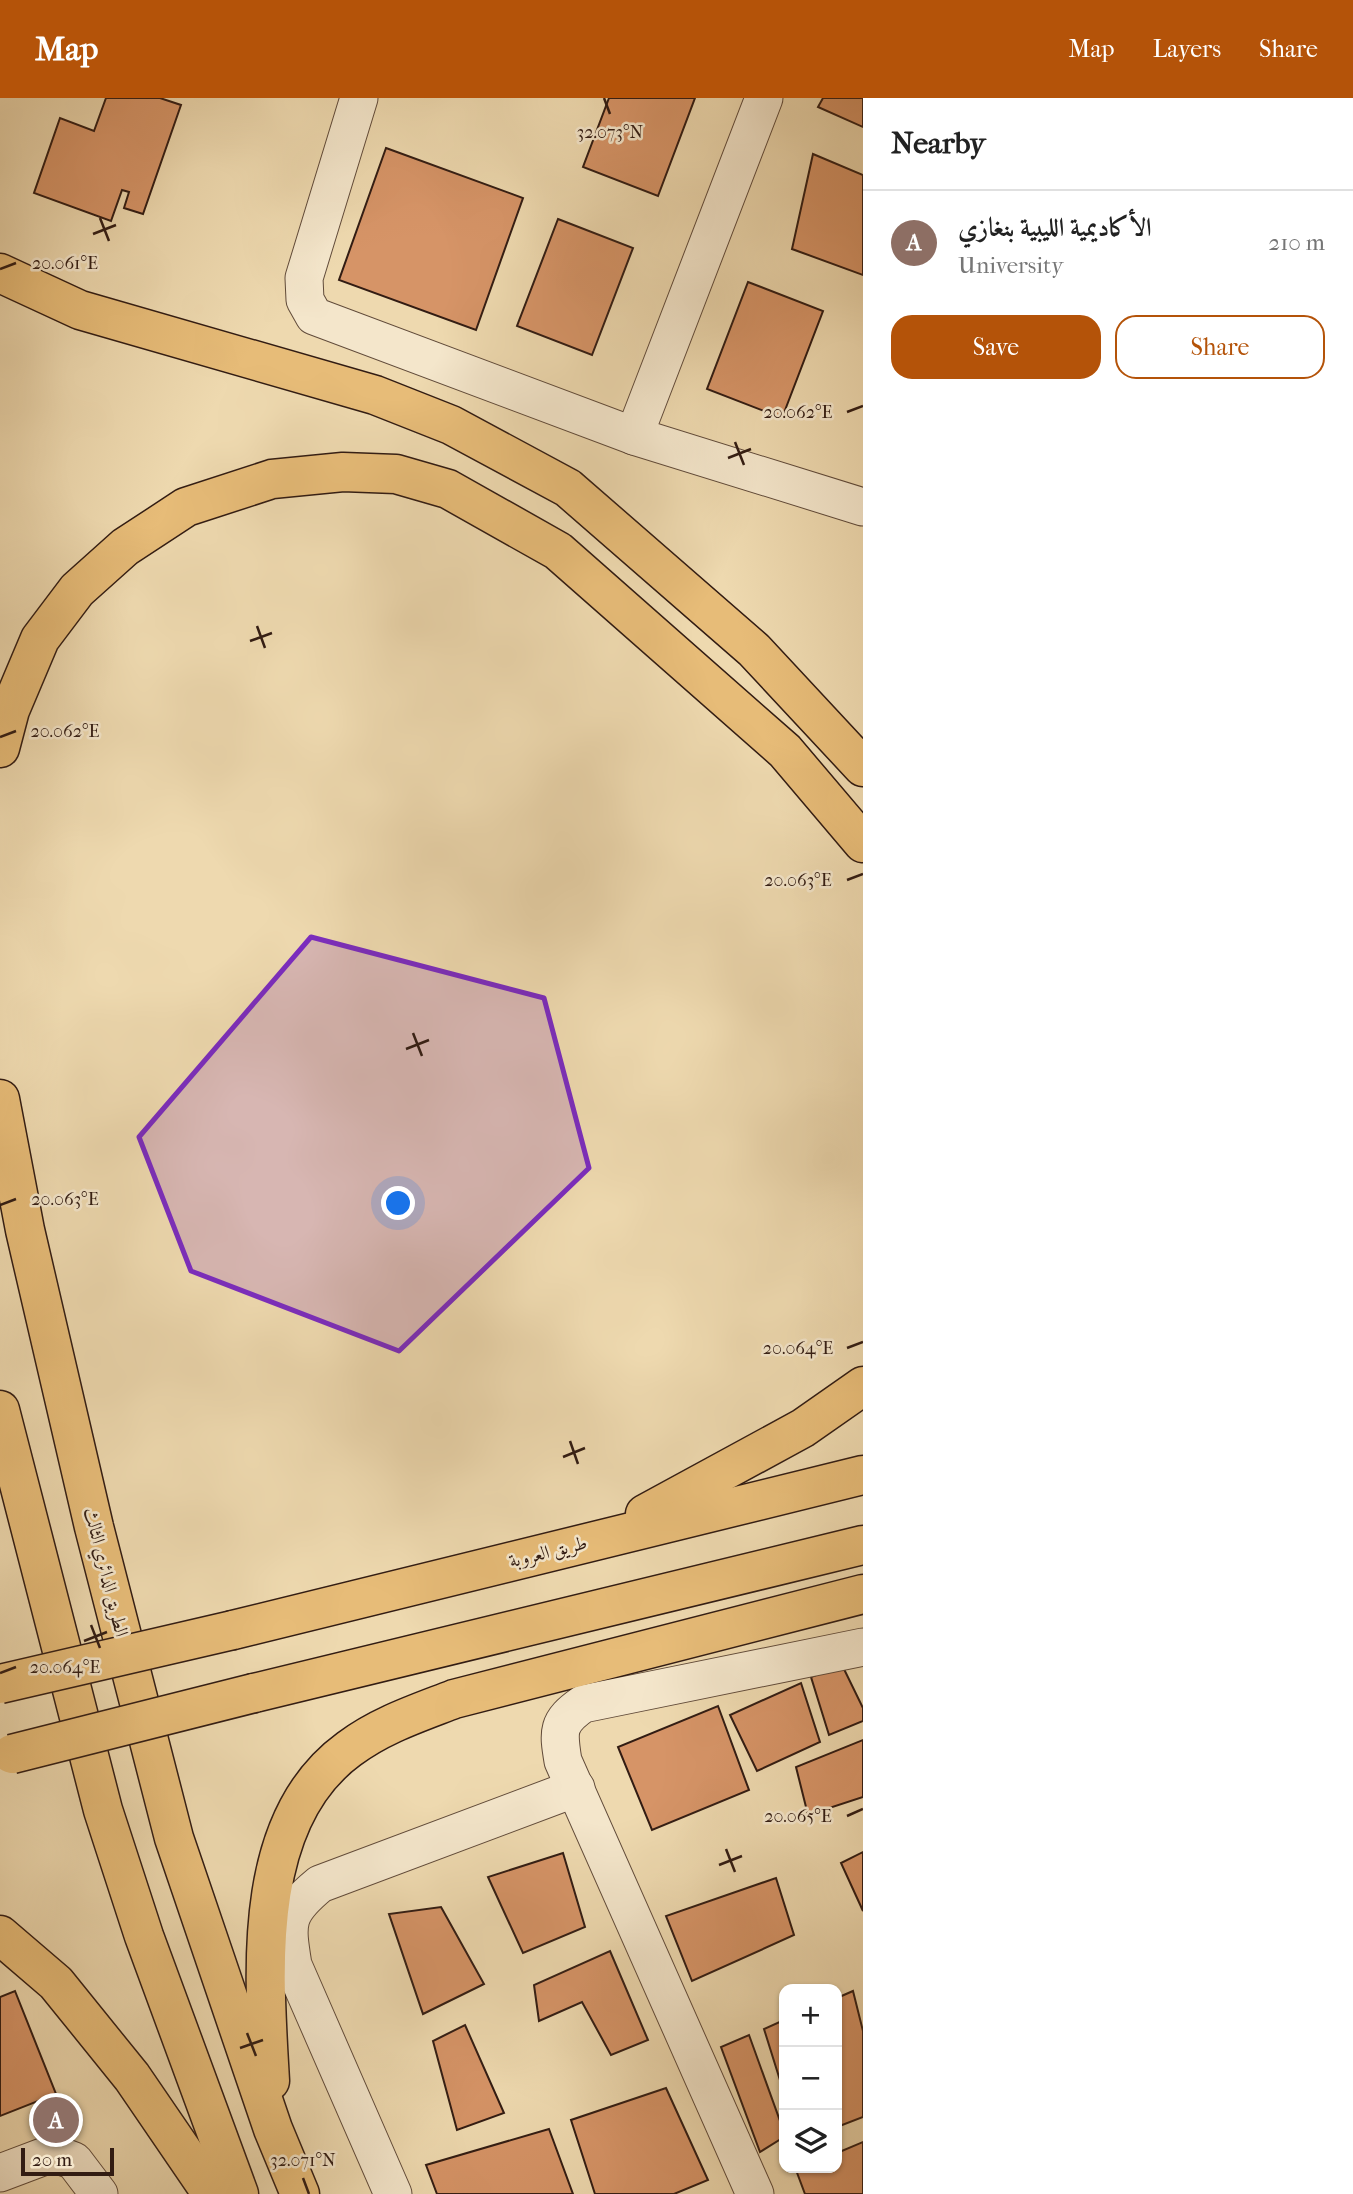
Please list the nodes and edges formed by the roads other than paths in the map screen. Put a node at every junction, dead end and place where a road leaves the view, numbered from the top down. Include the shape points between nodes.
1 (359, 98) edge
2 (764, 98) edge
3 (0, 273) edge
4 (634, 436) junction
5 (863, 507) edge
6 (0, 748) edge
7 (863, 767) edge
8 (863, 843) edge
9 (0, 1099) edge
10 (863, 1386) edge
11 (0, 1410) edge
12 (863, 1475) edge
13 (597, 1540) junction
14 (863, 1545) edge
15 (863, 1594) edge
16 (863, 1647) edge
17 (0, 1684) edge
18 (6, 1756) edge
19 (576, 1788) junction
20 (0, 1935) edge
21 (273, 2129) junction
22 (0, 2173) edge
23 (99, 2194) edge
24 (212, 2194) edge
25 (239, 2194) edge
26 (300, 2194) edge
27 (393, 2194) edge
28 (755, 2194) edge

1 - 4 street via 304,278 305,300 314,316
2 - 4 street
3 - 7 highway via 80,310 375,395 451,425 568,488 754,650
4 - 5 street
6 - 8 highway via 10,710 40,639 77,590 125,547 186,507 272,479 343,472 396,474 448,489 558,551 785,751
9 - 21 highway, الطريق الدائري الثالث via 25,1230 94,1527 174,1838
10 - 13 highway via 803,1428
11 - 25 highway via 103,1810
12 - 13 highway, طريق العروبة
13 - 17 highway, طريق العروبة, bridge
14 - 18 highway, bridge
15 - 21 highway via 454,1699 402,1718 348,1749 322,1774 301,1806 284,1843 266,1913
16 - 19 street via 583,1704 566,1716 558,1734
19 - 27 street via 320,1885 295,1905 288,1932 293,1965
19 - 28 street
20 - 24 highway via 56,1983 132,2077
21 - 26 highway, الطريق الدائري الثالث
22 - 23 street via 53,2153 74,2161

